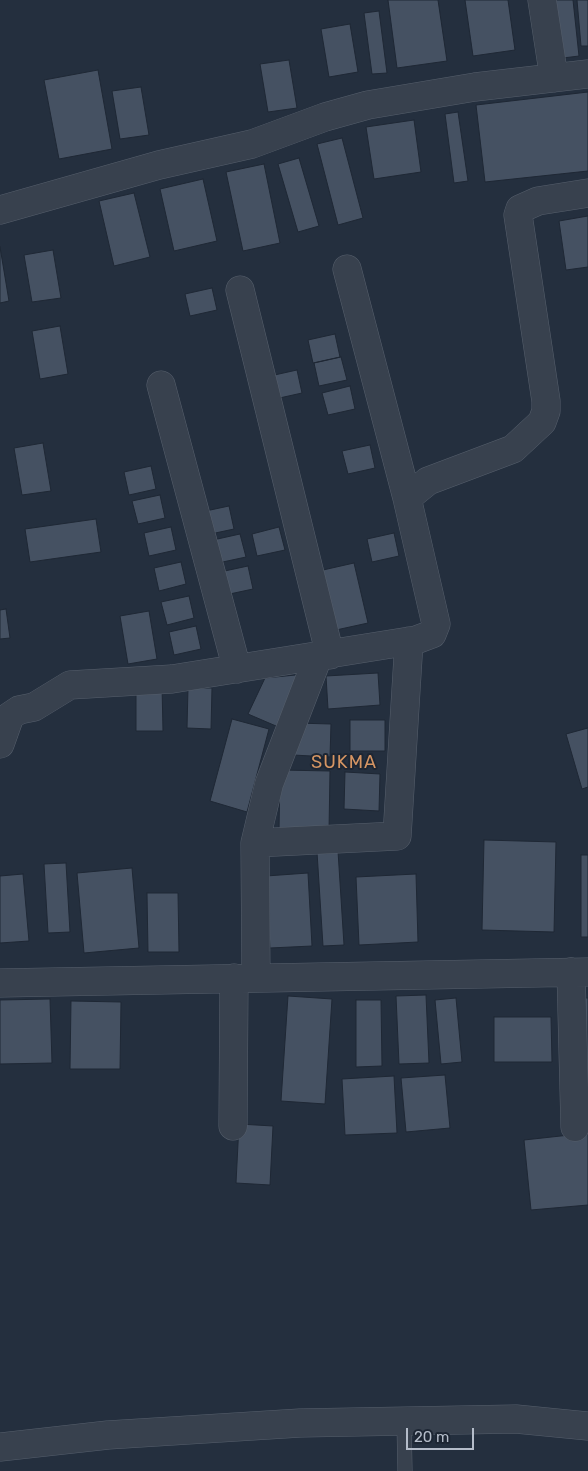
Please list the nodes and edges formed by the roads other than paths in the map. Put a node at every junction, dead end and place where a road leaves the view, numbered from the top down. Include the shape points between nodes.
1 (542, 0) edge
2 (588, 74) edge
3 (554, 78) junction
4 (588, 193) edge
5 (0, 210) edge
6 (347, 269) dead end
7 (240, 290) dead end
8 (161, 385) dead end
9 (407, 498) junction
10 (408, 641) junction
11 (324, 656) junction
12 (236, 669) junction
13 (0, 744) edge
14 (255, 843) junction
15 (579, 972) edge
16 (245, 978) junction
17 (0, 983) edge
18 (234, 1126) dead end
19 (575, 1127) dead end
20 (404, 1421) junction
21 (588, 1426) edge
22 (0, 1447) edge
23 (406, 1471) edge

1 - 3 street
2 - 3 street
3 - 5 street via 368,105 252,144 160,165
4 - 9 street via 538,201 520,209 518,215 546,401 542,422 513,449 428,482
6 - 9 street
7 - 11 street
8 - 12 street
9 - 10 street via 436,624 432,634 426,638
10 - 11 street
10 - 14 street via 397,836
11 - 12 street
11 - 14 street via 269,784
12 - 13 street via 172,679 70,685 34,707 10,716
14 - 16 street
15 - 16 street
15 - 19 street
16 - 17 street
16 - 18 street
20 - 21 street via 523,1419
20 - 22 street via 242,1425
20 - 23 lane

